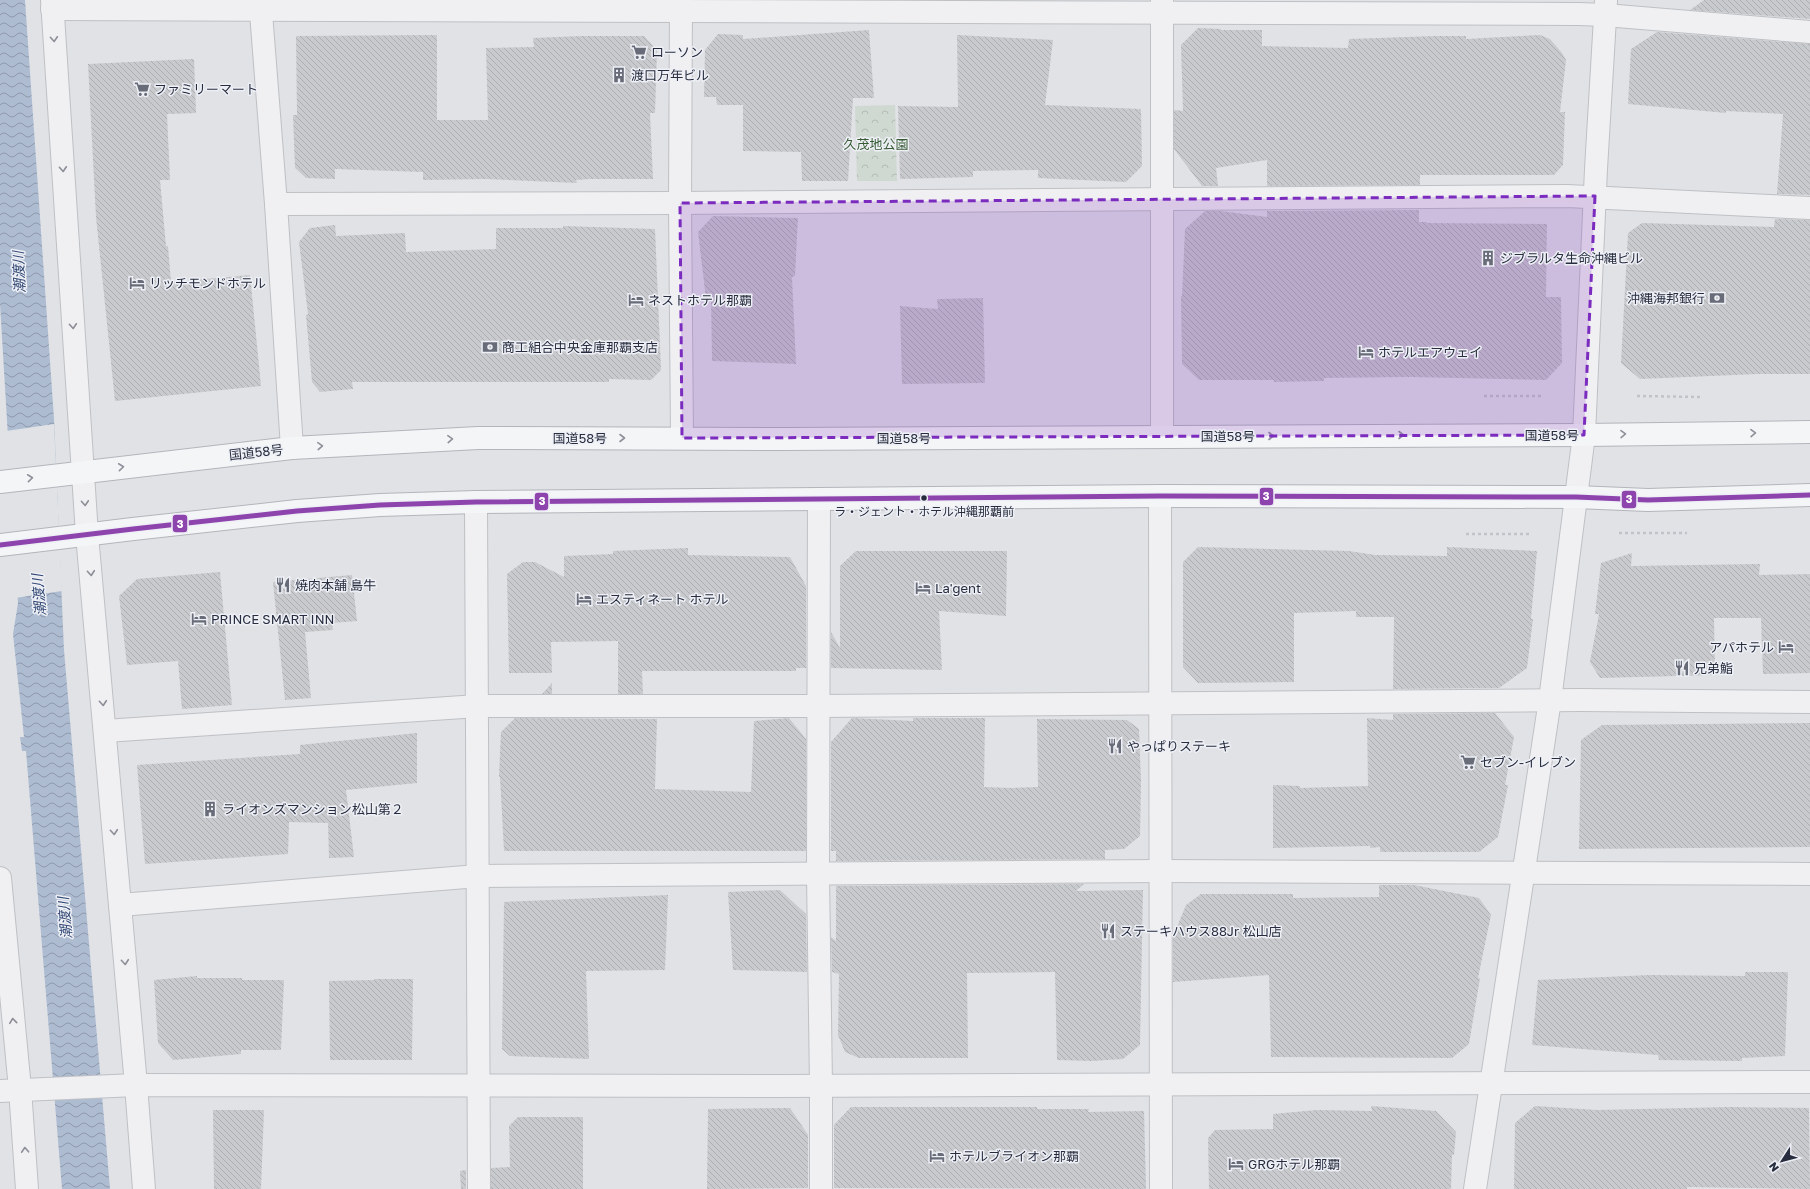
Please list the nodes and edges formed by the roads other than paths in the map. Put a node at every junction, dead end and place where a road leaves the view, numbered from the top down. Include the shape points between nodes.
1 (52, 4) edge
2 (260, 5) edge
3 (681, 5) edge
4 (1162, 6) edge
5 (1606, 7) edge
6 (1810, 32) edge
7 (1595, 196) junction
8 (1163, 198) junction
9 (680, 203) junction
10 (276, 204) junction
11 (1810, 208) edge
12 (1810, 432) edge
13 (1584, 435) junction
14 (1162, 436) junction
15 (682, 438) junction
16 (292, 448) junction
17 (83, 472) junction
18 (2, 481) edge
19 (1810, 495) edge
20 (1160, 496) junction
21 (1576, 497) junction
22 (819, 499) junction
23 (476, 502) junction
24 (87, 535) junction
25 (4, 545) edge
26 (1550, 700) junction
27 (1810, 702) edge
28 (1161, 703) junction
29 (478, 706) junction
30 (819, 706) junction
31 (105, 732) junction
32 (1162, 872) junction
33 (1524, 874) junction
34 (1810, 874) edge
35 (818, 875) junction
36 (478, 876) junction
37 (0, 878) edge
38 (120, 905) junction
39 (2, 921) edge
40 (1810, 1082) edge
41 (1491, 1083) junction
42 (136, 1085) junction
43 (1162, 1085) junction
44 (479, 1086) junction
45 (822, 1086) junction
46 (10, 1090) edge
47 (27, 1189) edge
48 (144, 1189) edge
49 (479, 1189) edge
50 (821, 1189) edge
51 (1161, 1189) edge
52 (1475, 1189) edge

1 - 2 street
1 -> 17 street
2 - 3 street
2 - 10 street
3 - 4 street
3 - 9 street
4 - 5 street
4 - 8 street
5 - 6 street
5 - 7 street
7 - 8 street
7 - 11 street
7 - 13 street
8 - 9 street
8 - 14 street
9 - 10 street
9 - 15 street
10 - 16 street
13 -> 12 highway, 国道58号
14 -> 13 highway, 国道58号
13 - 21 street
14 - 15 highway, 国道58号
16 -> 15 highway, 国道58号 via 478,438
17 -> 16 highway, 国道58号
18 -> 17 highway, 国道58号
17 -> 24 street
19 - 21 highway via 1648,500
20 - 21 highway
20 - 22 highway
20 - 28 street
21 - 26 street
22 - 23 highway
22 - 30 street
23 - 24 highway via 297,511
23 - 29 street
24 - 25 highway
24 -> 31 street
26 - 27 street
26 - 28 street
26 - 33 street
28 - 30 street
28 - 32 street
29 - 30 street
29 - 31 street
29 - 36 street
30 - 35 street
31 -> 38 street
32 - 33 street
32 - 35 street
32 - 43 street
33 - 34 street
33 - 41 street
35 - 36 street
35 - 45 street
36 - 38 street
36 - 44 street
37 - 39 street
38 -> 42 street
46 -> 39 street
40 - 41 street
41 - 43 street
41 - 52 street
42 - 44 street
42 - 46 street
42 - 48 street
43 - 45 street
43 - 51 street
44 - 45 street
44 - 49 street
45 - 50 street
47 -> 46 street

